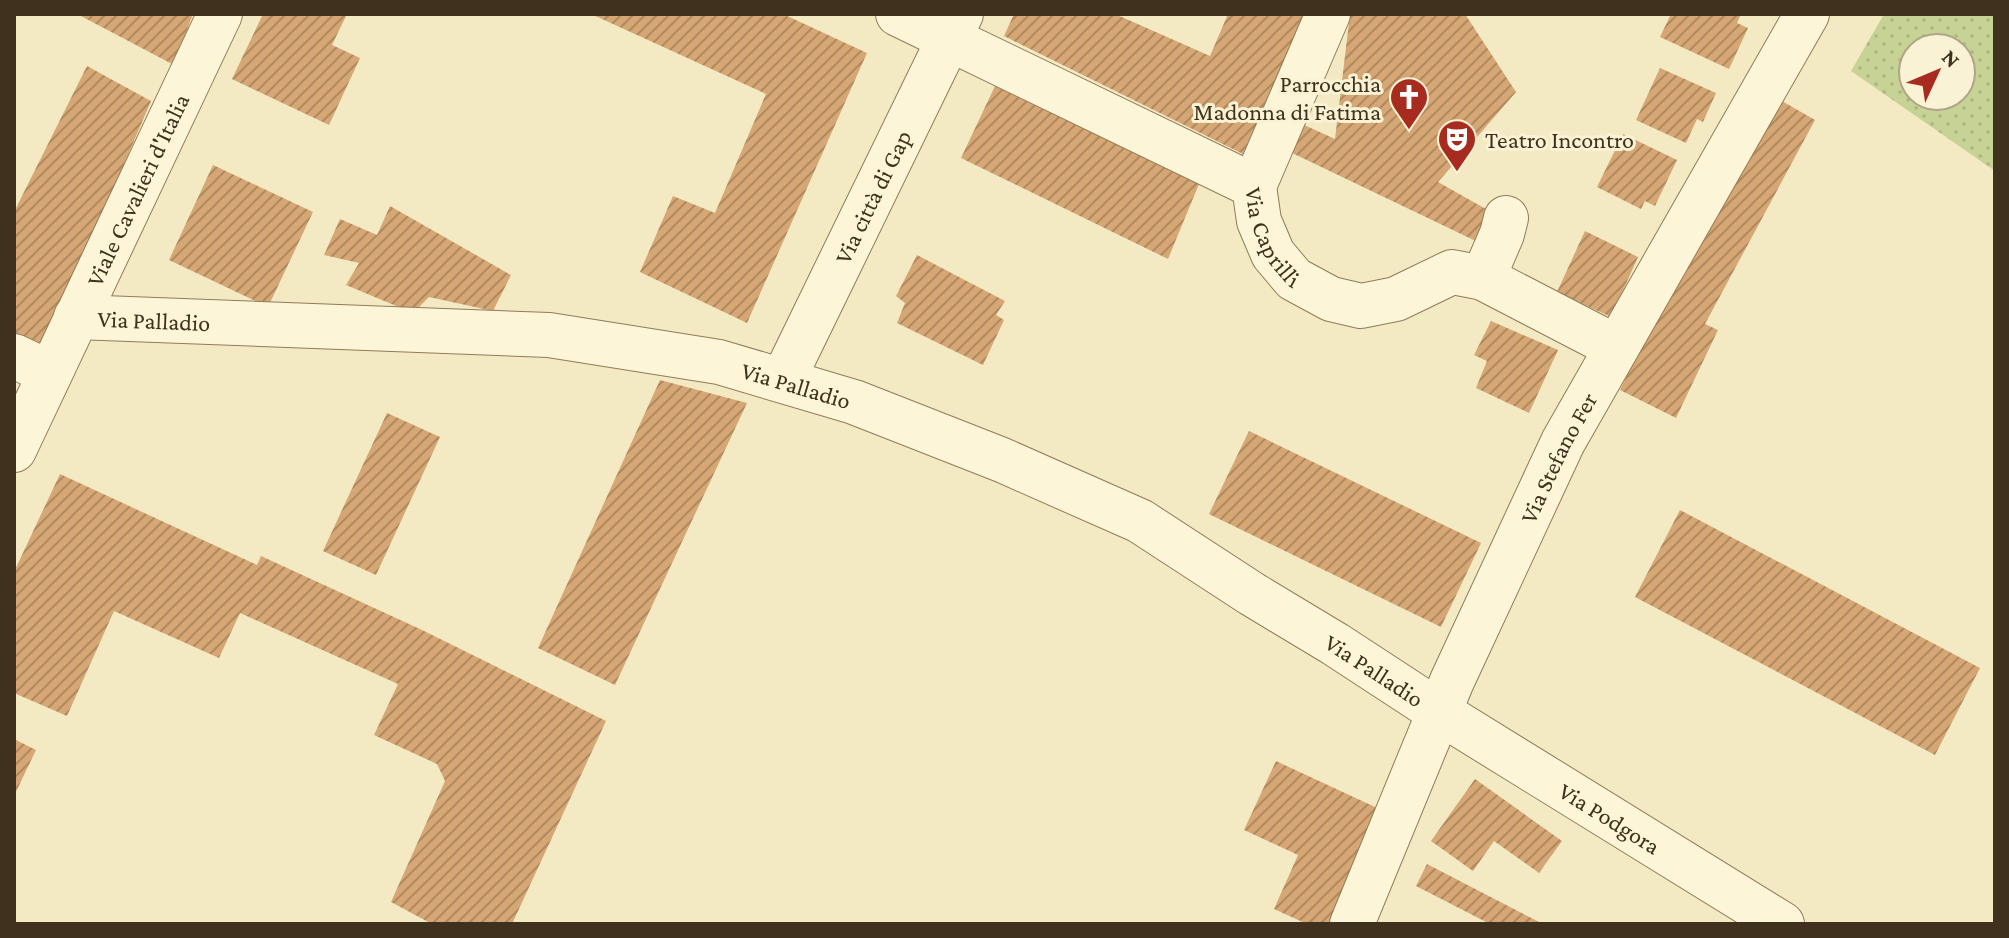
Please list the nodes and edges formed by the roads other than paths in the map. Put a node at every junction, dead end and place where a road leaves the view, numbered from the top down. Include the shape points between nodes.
1 (220, 14) edge
2 (898, 14) edge
3 (1328, 14) edge
4 (1807, 14) edge
5 (955, 26) edge
6 (1254, 186) junction
7 (1506, 218) dead end
8 (1483, 278) junction
9 (76, 317) junction
10 (1616, 347) junction
11 (32, 365) edge
12 (783, 380) junction
13 (14, 450) edge
14 (1439, 712) junction
15 (1352, 924) edge
16 (1782, 924) edge

1 - 9 street, Viale Cavalieri d'Italia
2 - 5 street, Via Caprilli
3 - 6 street
4 - 10 street, Via Stefano Fer
5 - 6 street, Via Caprilli
5 - 12 street, Via città di Gap
6 - 8 street, Via Caprilli via 1276,275 1331,299 1361,306 1396,299 1452,272
7 - 8 street
8 - 10 street, Via Caprilli
9 - 11 street, Viale Cavalieri d'Italia
9 - 12 street, Via Palladio via 549,335 719,362
10 - 14 street, Via Stefano Fer via 1574,447
11 - 13 street, Viale Cavalieri d'Italia
12 - 14 street, Via Palladio via 1002,460 1140,521
14 - 15 street, Via Stefano Fer
14 - 16 street, Via Podgora via 1681,844

